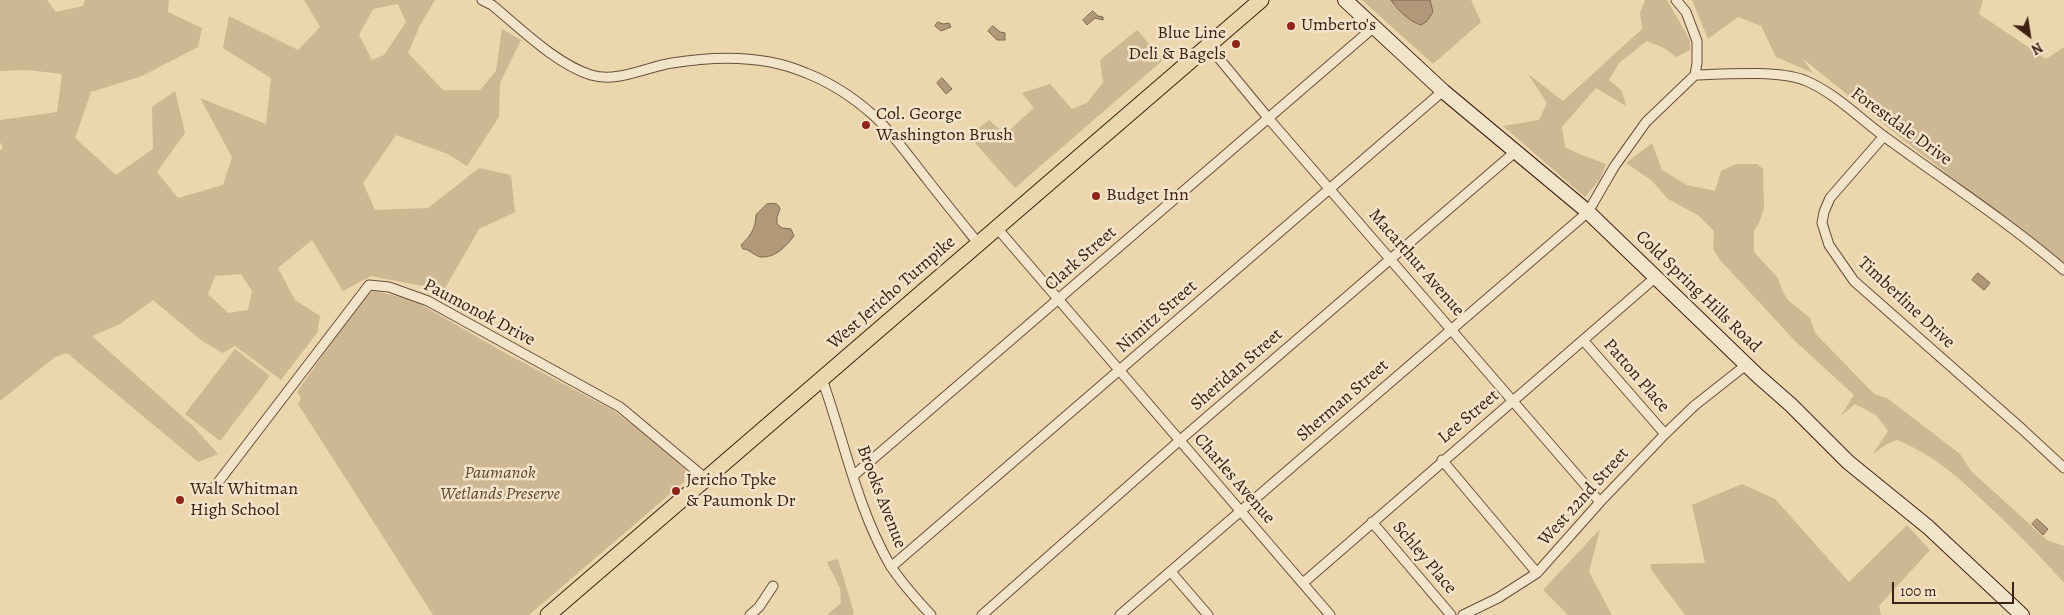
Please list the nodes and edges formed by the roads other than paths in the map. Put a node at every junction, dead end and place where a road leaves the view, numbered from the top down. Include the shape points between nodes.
1 (482, 0) edge
2 (1260, 0) edge
3 (1345, 0) edge
4 (1676, 0) edge
5 (1374, 27) junction
6 (1208, 45) junction
7 (1695, 75) junction
8 (1444, 90) junction
9 (1269, 119) junction
10 (1884, 136) junction
11 (1515, 152) junction
12 (1330, 189) junction
13 (1588, 212) junction
14 (997, 228) junction
15 (978, 243) junction
16 (1391, 259) junction
17 (2064, 270) edge
18 (1657, 276) junction
19 (1059, 300) junction
20 (1451, 329) junction
21 (1583, 340) junction
22 (1746, 365) junction
23 (1119, 371) junction
24 (822, 379) junction
25 (1513, 400) junction
26 (1665, 434) junction
27 (1179, 441) junction
28 (1442, 460) junction
29 (2064, 468) edge
30 (853, 476) junction
31 (705, 478) junction
32 (213, 489) dead end
33 (1600, 502) junction
34 (1241, 511) junction
35 (1372, 522) junction
36 (891, 567) junction
37 (1171, 572) junction
38 (1537, 573) junction
39 (1303, 583) junction
40 (773, 586) dead end
41 (926, 613) edge
42 (548, 615) edge
43 (750, 615) edge
44 (982, 615) edge
45 (1120, 615) edge
46 (1208, 615) edge
47 (1330, 615) edge
48 (1451, 615) edge
49 (1463, 615) edge
50 (2022, 615) edge

1 - 15 street via 553,53 592,75 621,75 680,62 742,59 772,62 805,72 836,89 878,120
2 - 6 main road, West Jericho Turnpike
3 - 5 street, Cold Spring Hills Road
4 - 7 street via 1686,12 1697,41
5 - 8 street, Cold Spring Hills Road
5 - 9 street, Clark Street
6 - 9 street, Macarthur Avenue
6 - 14 main road, West Jericho Turnpike
7 - 10 street, Forestdale Drive via 1781,75 1804,80 1827,92
7 - 13 street, Sherman Street via 1646,122 1614,167
8 - 11 street, Cold Spring Hills Road
8 - 12 street, Nimitz Street
9 - 12 street, Macarthur Avenue
9 - 19 street, Clark Street
10 - 17 street, Forestdale Drive via 1983,206
10 - 29 street, Timberline Drive via 1830,198 1822,223 1829,245 1854,281
11 - 13 street, Cold Spring Hills Road
11 - 16 street, Sheridan Street
12 - 16 street, Macarthur Avenue
12 - 23 street, Nimitz Street
13 - 18 street, Cold Spring Hills Road
13 - 20 street, Sherman Street
14 - 15 main road, West Jericho Turnpike
14 - 19 street, Charles Avenue
15 - 24 main road, West Jericho Turnpike
16 - 20 street, Macarthur Avenue
16 - 27 street, Sheridan Street
18 - 21 street, Lee Street
18 - 22 street, Cold Spring Hills Road
19 - 23 street, Charles Avenue
19 - 30 street, Clark Street
20 - 25 street, Macarthur Avenue
20 - 34 street, Sherman Street
21 - 25 street, Lee Street
21 - 26 street, Patton Place
22 - 26 street, West 22nd Street via 1694,406
22 - 50 street, Cold Spring Hills Road via 1791,404 1848,462 1967,562
23 - 27 street, Charles Avenue
23 - 36 street, Nimitz Street
24 - 30 street, Brooks Avenue
24 - 31 main road, West Jericho Turnpike
25 - 28 street, Lee Street
25 - 33 street, Macarthur Avenue
26 - 33 street, West 22nd Street
27 - 34 street, Charles Avenue
27 - 44 street, Sheridan Street
28 - 35 street, Lee Street
28 - 38 street
30 - 36 street, Brooks Avenue via 874,533
31 - 32 street, Paumonok Drive via 620,406 428,301 389,287 369,285
31 - 42 main road, West Jericho Turnpike
33 - 38 street, West 22nd Street
34 - 37 street, Sherman Street
34 - 39 street, Charles Avenue
35 - 39 street, Lee Street
35 - 48 street, Schley Place
36 - 41 street, Brooks Avenue
37 - 45 street, Sherman Street
37 - 46 street
38 - 49 street, West 22nd Street
39 - 47 street, Charles Avenue
40 - 43 street via 759,608

